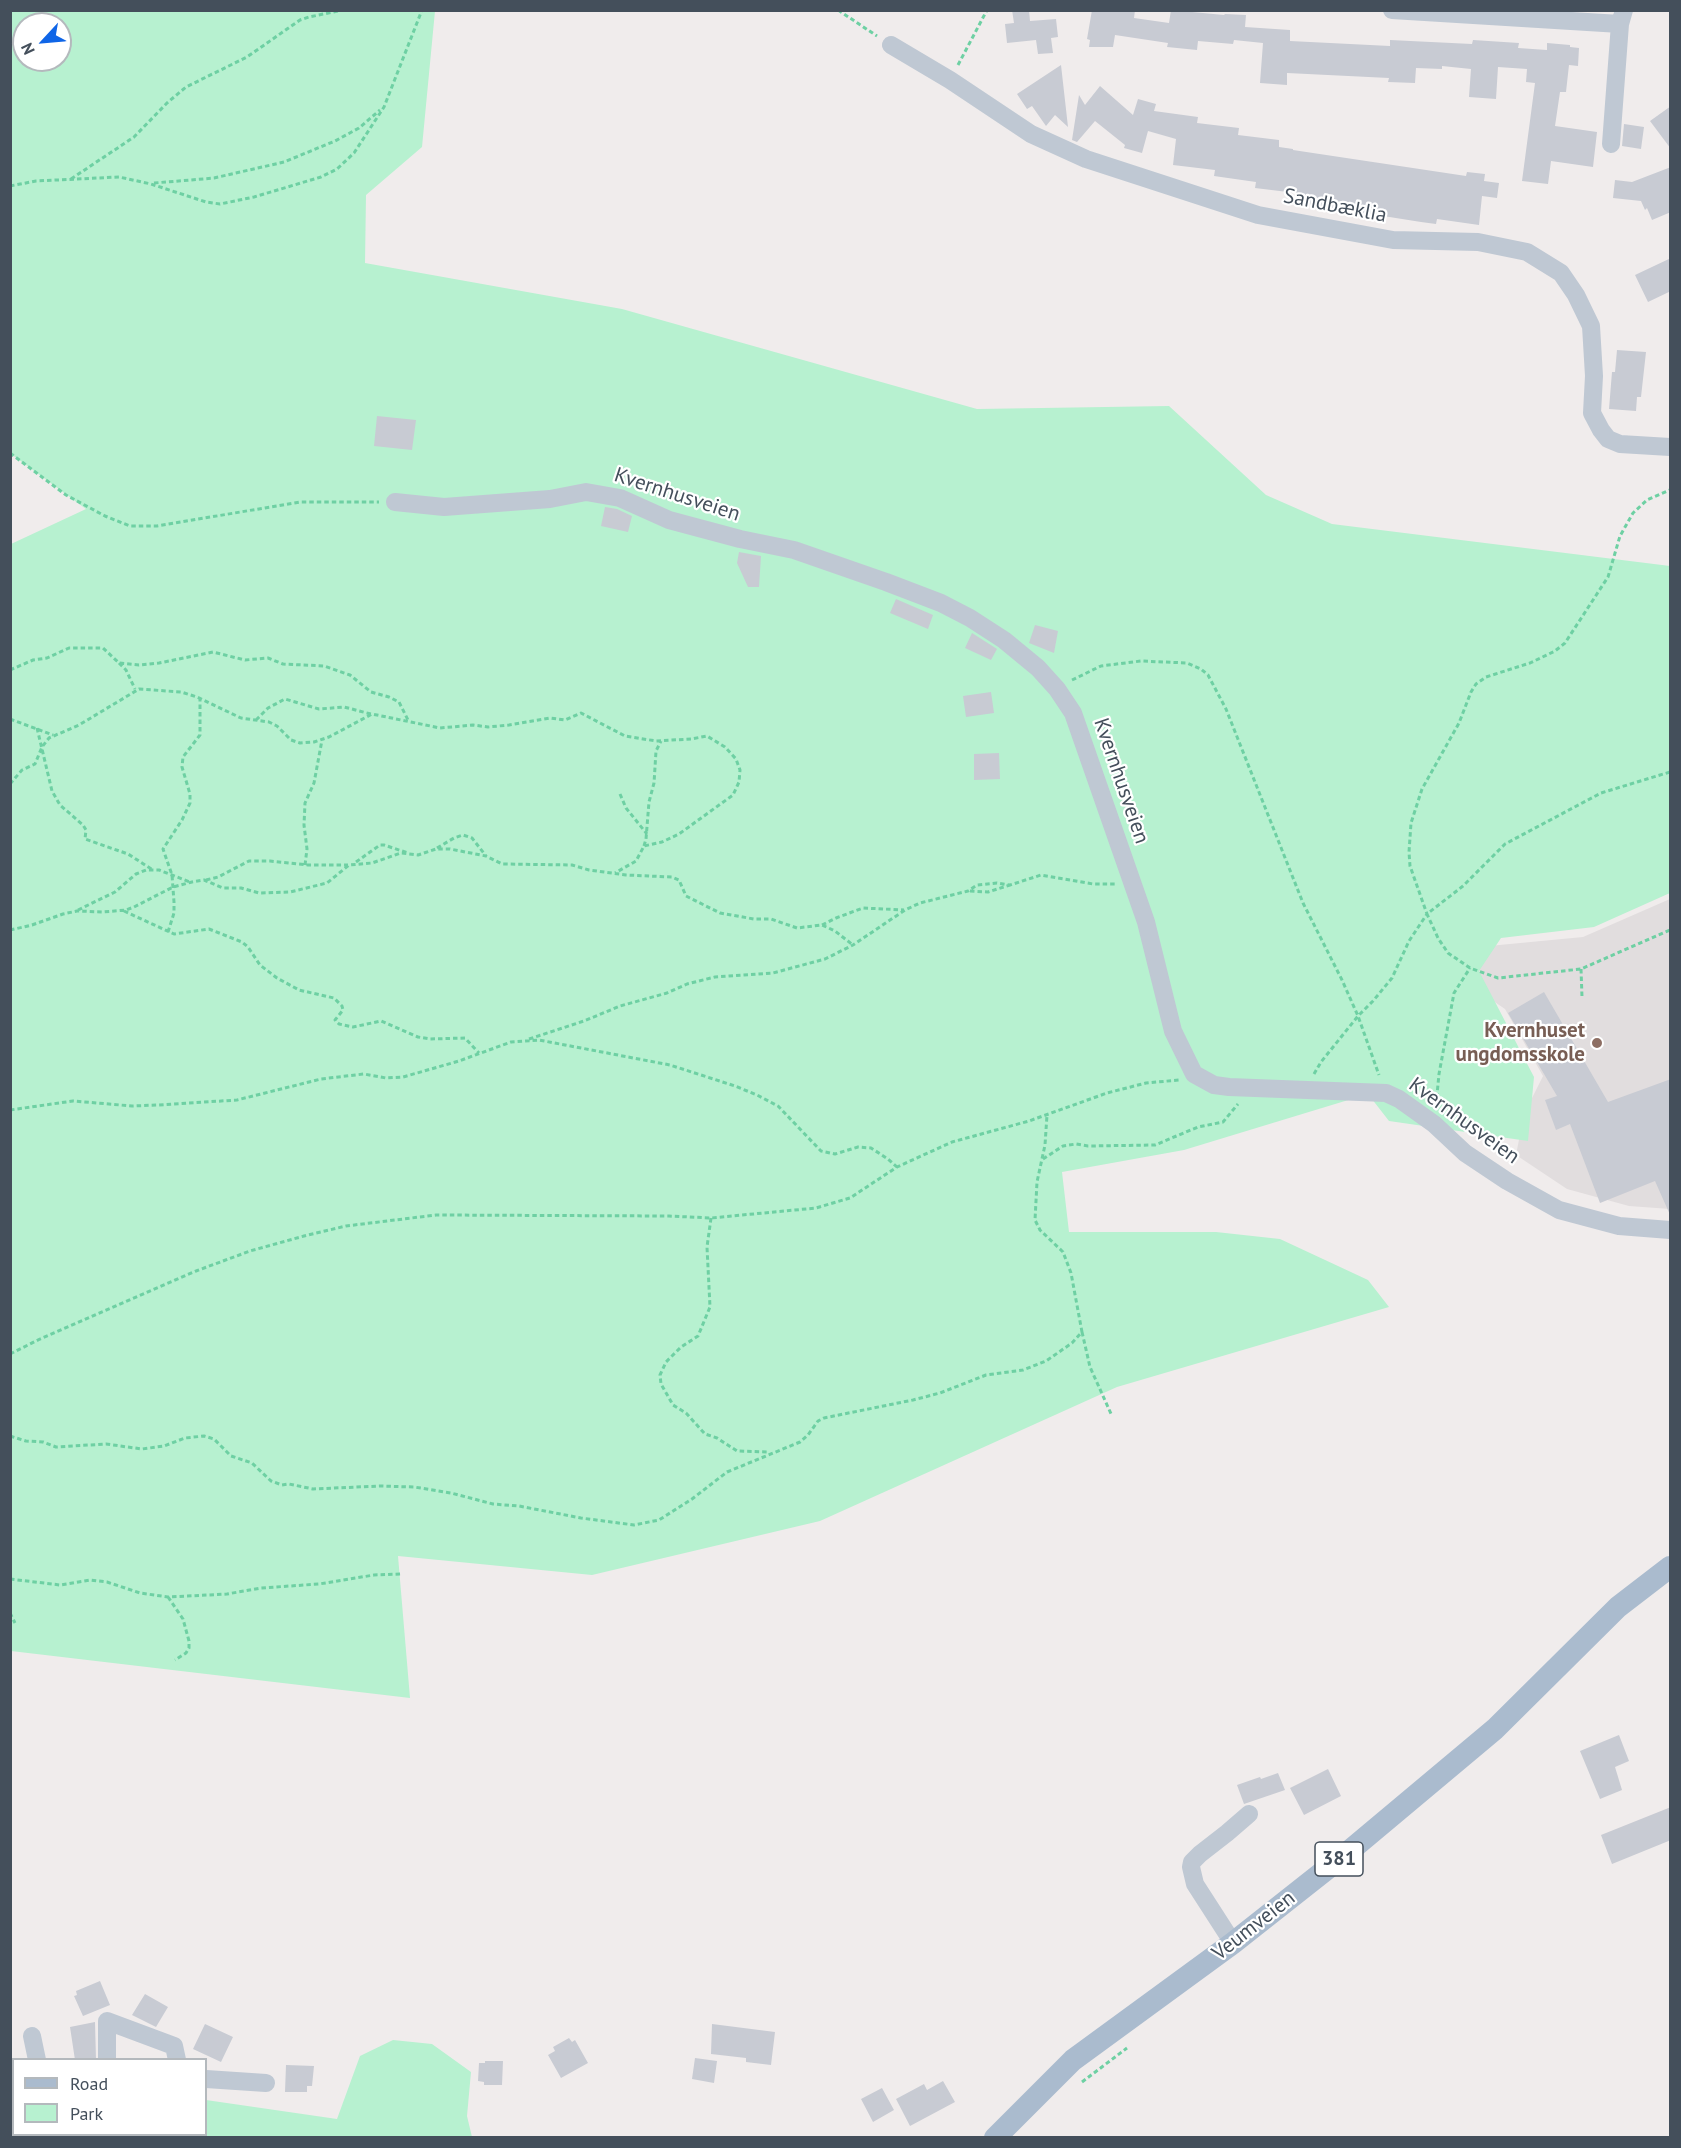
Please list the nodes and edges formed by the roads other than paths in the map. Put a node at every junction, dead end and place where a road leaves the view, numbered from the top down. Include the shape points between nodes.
1 (1392, 10) edge
2 (1622, 17) edge
3 (891, 45) road end
4 (1611, 144) dead end
5 (1671, 447) edge
6 (395, 502) road end
7 (1671, 1230) edge
8 (1671, 1567) edge
9 (1249, 1814) dead end
10 (1233, 1943) junction
11 (32, 2036) dead end
12 (37, 2058) edge
13 (107, 2058) edge
14 (177, 2058) edge
15 (207, 2079) edge
16 (266, 2083) dead end
17 (995, 2138) edge

1 - 2 street
2 - 4 street
3 - 5 street, Sandbæklia via 1031,134 1086,159 1258,214 1393,240 1478,242 1527,252 1561,273 1591,326 1592,413 1601,430 1608,439 1620,444
6 - 7 street, Kvernhusveien via 444,507 550,499 586,492 620,498 669,520 794,550 941,603 970,618 1038,669 1073,713 1136,890 1173,1031 1194,1074 1214,1085 1386,1093 1434,1124 1465,1153 1558,1210 1619,1226
8 - 10 main road, Veumveien / 381 via 1618,1607 1495,1729
9 - 10 street via 1200,1854 1191,1867 1196,1884
10 - 17 main road, Veumveien / 381 via 1073,2060
11 - 12 street
13 - 14 street via 107,2021 174,2046
15 - 16 street

